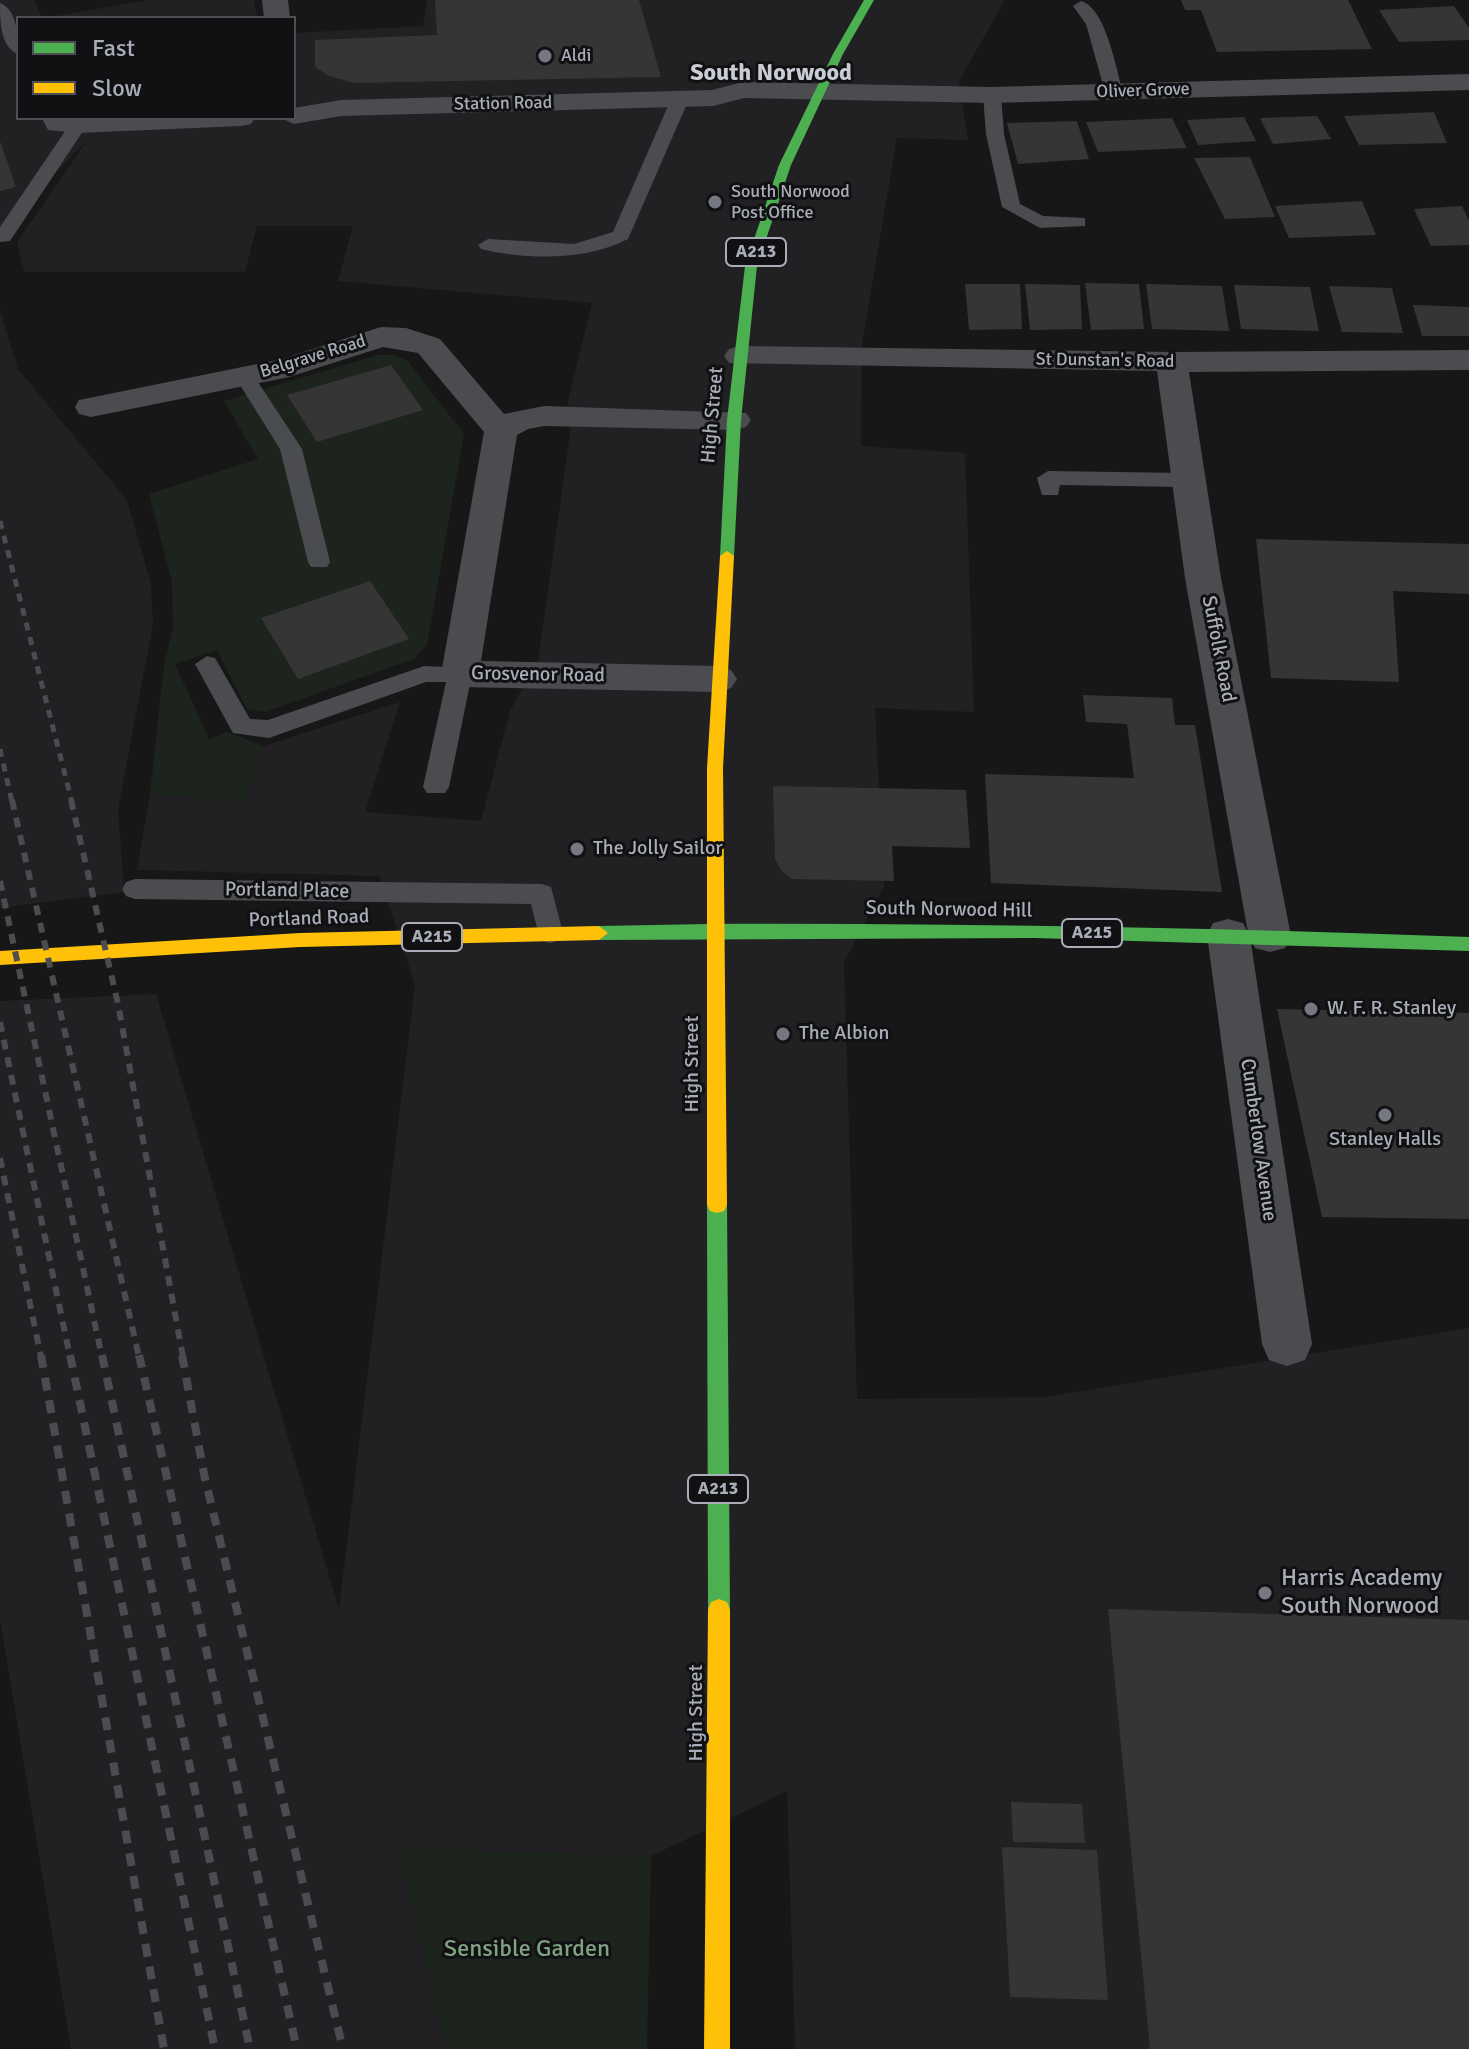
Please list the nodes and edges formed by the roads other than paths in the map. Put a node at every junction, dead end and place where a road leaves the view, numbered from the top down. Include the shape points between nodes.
1 (869, 0) edge
2 (1081, 6) dead end
3 (0, 8) edge
4 (16, 44) edge
5 (1469, 82) edge
6 (296, 92) edge
7 (1114, 92) junction
8 (992, 95) junction
9 (816, 98) junction
10 (680, 99) junction
11 (341, 108) junction
12 (296, 116) edge
13 (154, 120) edge
14 (67, 122) edge
15 (1078, 222) dead end
16 (3, 237) dead end
17 (488, 245) dead end
18 (740, 356) junction
19 (1469, 360) edge
20 (1172, 362) junction
21 (245, 377) junction
22 (91, 407) dead end
23 (734, 420) junction
24 (501, 431) junction
25 (1184, 480) junction
26 (1050, 490) dead end
27 (319, 562) dead end
28 (207, 664) dead end
29 (460, 674) junction
30 (718, 679) junction
31 (436, 787) dead end
32 (135, 889) dead end
33 (716, 930) junction
34 (550, 933) junction
35 (1249, 936) junction
36 (1469, 944) edge
37 (0, 958) edge
38 (1287, 1344) dead end
39 (717, 2049) edge

1 - 9 main road, A213
2 - 7 lane via 1094,23
3 - 4 lane
5 - 7 street, Oliver Grove
6 - 11 street
7 - 8 street, Oliver Grove
8 - 9 street, Oliver Grove
8 - 15 lane via 1011,207 1040,222
9 - 10 street, Station Road via 738,108 713,98
9 - 18 main road, High Street / A213 via 785,165 751,266
10 - 11 street, Station Road
10 - 17 lane via 621,235 583,250
11 - 12 street, Station Road
13 - 14 street
14 - 16 lane
18 - 20 street, St Dunstan's Road
18 - 23 main road, High Street / A213
19 - 20 street, St Dunstan's Road
20 - 25 street, Suffolk Road
21 - 22 street, Belgrave Road
21 - 24 street, Belgrave Road via 381,337 406,338 429,346
21 - 27 lane via 291,449
23 - 24 street via 544,416 518,420
23 - 30 main road, High Street / A213
24 - 29 street, Grosvenor Road
25 - 26 lane via 1048,478
25 - 35 street, Suffolk Road
28 - 29 lane via 242,727 269,729 424,674
29 - 30 street, Grosvenor Road
29 - 31 lane
30 - 33 main road, High Street / A213
32 - 34 lane, Portland Place via 542,894
33 - 34 main road, Portland Road / A215
33 - 35 main road, South Norwood Hill / A215
33 - 39 main road, High Street / A213
34 - 37 main road, Portland Road / A215 via 300,940
35 - 36 main road, South Norwood Hill / A215
35 - 38 street, Cumberlow Avenue

